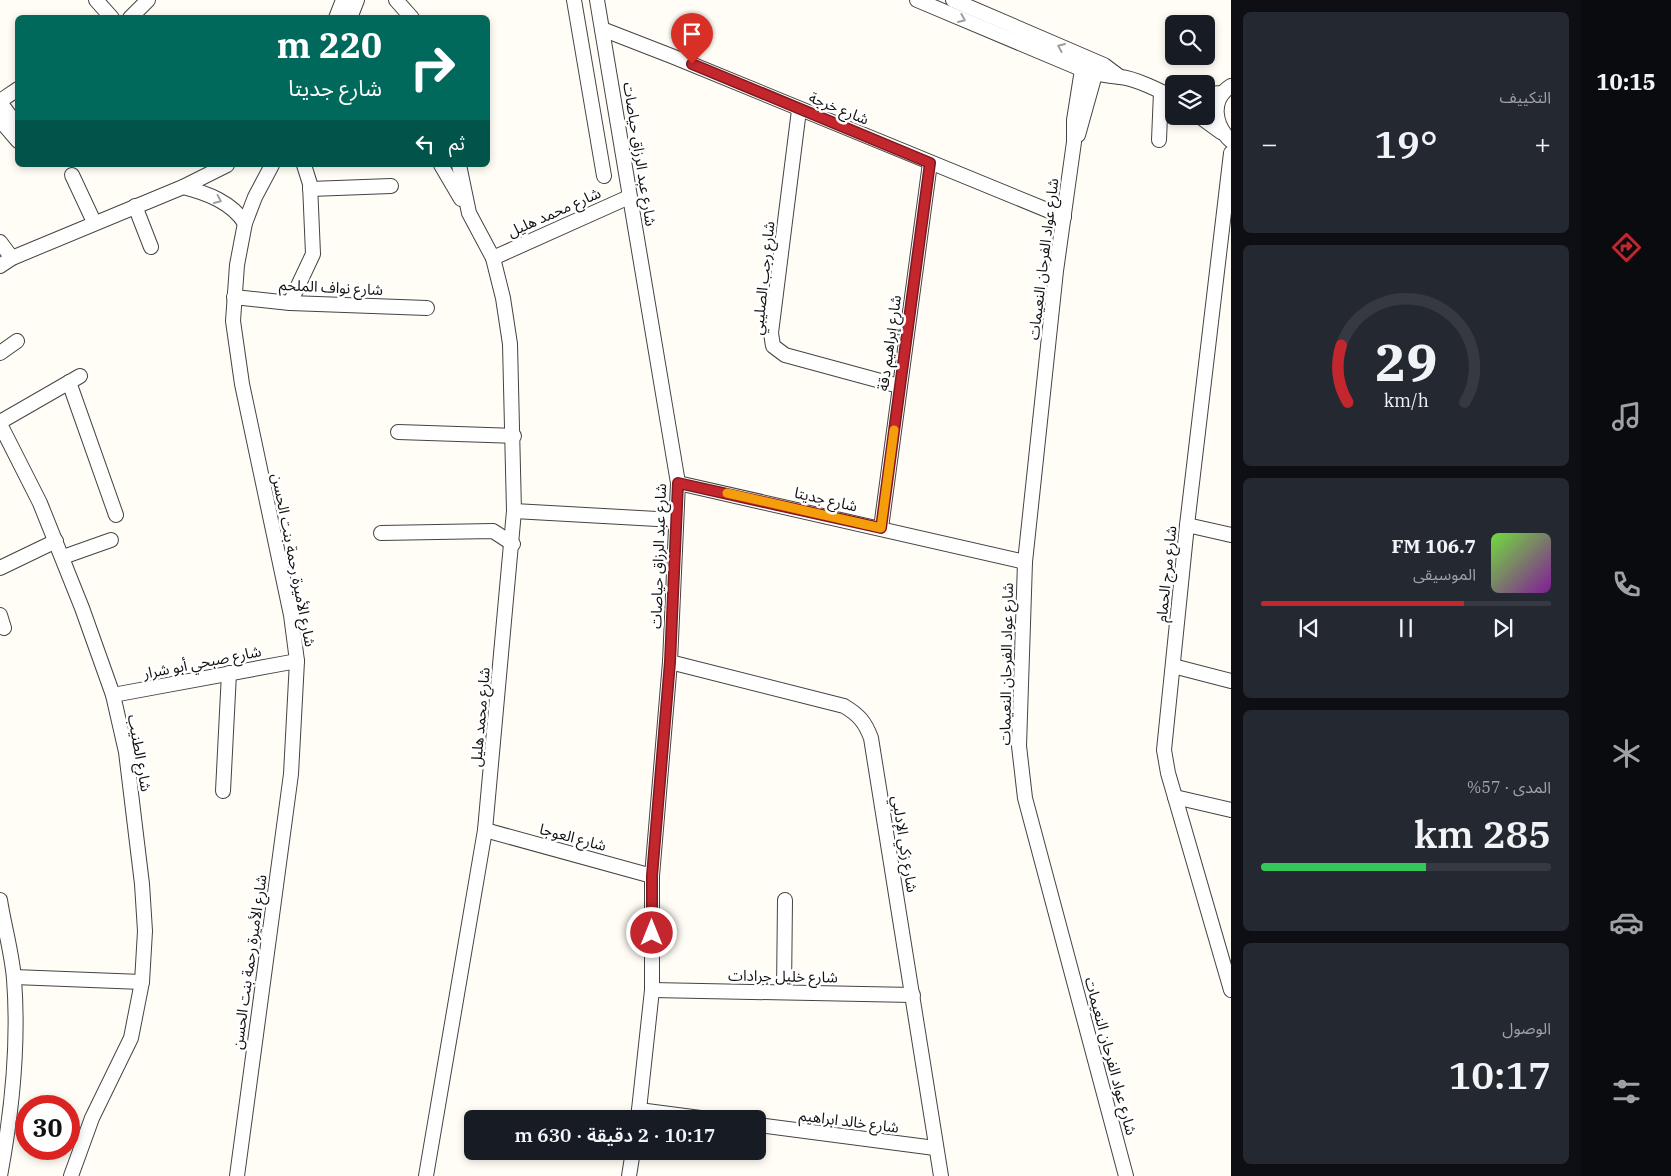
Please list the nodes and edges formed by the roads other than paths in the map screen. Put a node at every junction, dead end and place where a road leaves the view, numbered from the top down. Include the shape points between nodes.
1 (96, 0) edge
2 (148, 0) edge
3 (342, 0) edge
4 (358, 0) edge
5 (396, 0) edge
6 (574, 0) edge
7 (597, 0) edge
8 (917, 0) edge
9 (953, 0) edge
10 (109, 15) edge
11 (133, 15) edge
12 (337, 15) edge
13 (352, 15) edge
14 (409, 15) edge
15 (602, 29) junction
16 (1083, 63) junction
17 (1097, 68) junction
18 (1227, 89) edge
19 (15, 91) edge
20 (1165, 94) edge
21 (0, 102) edge
22 (799, 110) junction
23 (1165, 114) edge
24 (0, 120) edge
25 (15, 123) edge
26 (1211, 125) edge
27 (1226, 136) edge
28 (15, 138) edge
29 (1159, 140) dead end
30 (1074, 142) junction
31 (1231, 153) edge
32 (930, 163) junction
33 (223, 167) edge
34 (271, 167) edge
35 (304, 167) edge
36 (442, 167) edge
37 (459, 167) edge
38 (72, 175) dead end
39 (604, 176) dead end
40 (391, 186) dead end
41 (183, 187) junction
42 (310, 189) junction
43 (629, 197) junction
44 (135, 206) junction
45 (469, 213) junction
46 (1064, 217) junction
47 (94, 222) junction
48 (245, 223) junction
49 (0, 242) edge
50 (151, 247) dead end
51 (12, 258) junction
52 (493, 258) junction
53 (0, 266) edge
54 (234, 297) junction
55 (290, 303) junction
56 (427, 308) dead end
57 (17, 341) dead end
58 (0, 353) edge
59 (899, 386) junction
60 (0, 423) edge
61 (398, 432) dead end
62 (514, 436) junction
63 (678, 483) junction
64 (514, 511) junction
65 (116, 515) dead end
66 (675, 520) junction
67 (1187, 525) junction
68 (881, 528) junction
69 (381, 533) dead end
70 (1231, 535) edge
71 (56, 540) junction
72 (110, 540) dead end
73 (513, 544) junction
74 (63, 557) junction
75 (1024, 562) junction
76 (0, 568) edge
77 (297, 661) junction
78 (670, 662) junction
79 (1173, 666) junction
80 (229, 673) junction
81 (1231, 681) edge
82 (113, 695) junction
83 (223, 791) dead end
84 (1175, 797) junction
85 (1231, 810) edge
86 (485, 830) junction
87 (652, 876) junction
88 (0, 900) edge
89 (785, 900) dead end
90 (3, 941) edge
91 (14, 978) junction
92 (142, 982) junction
93 (652, 990) junction
94 (1231, 990) edge
95 (784, 991) junction
96 (913, 995) junction
97 (639, 1110) edge
98 (766, 1126) edge
99 (936, 1148) junction
100 (632, 1160) edge
101 (0, 1176) edge
102 (71, 1176) edge
103 (237, 1176) edge
104 (426, 1176) edge
105 (629, 1176) edge
106 (941, 1176) edge
107 (1126, 1176) edge

1 - 10 street
2 - 11 street
3 - 12 street
4 - 13 street
5 - 14 street
6 - 39 street
7 - 15 street, شارع عبد الرزاق حياصات
8 -> 16 street
16 -> 9 street
15 - 22 street, شارع خرجة
15 - 43 street, شارع عبد الرزاق حياصات
16 - 17 street
16 - 30 street, شارع عواد الفرحان النعيمات
17 - 20 street
17 - 30 street, شارع عواد الفرحان النعيمات via 1081,128
18 - 27 street via 1217,105 1216,119
19 - 21 street
21 - 25 street
22 - 32 street, شارع خرجة
22 - 59 street, شارع رجب الصليبي via 771,332 773,346 785,355
23 - 29 street
24 - 28 street
26 - 27 street
30 - 46 street, شارع عواد الفرحان النعيمات
31 - 67 street, شارع مرج الحمام
32 - 46 street, شارع خرجة
32 - 59 street, شارع إبراهيم دقة
33 - 41 street
34 - 48 street, شارع الأميرة رحمة بنت الحسن
35 - 42 street
36 - 45 street
37 - 45 street, شارع محمد هليل
38 - 47 street
40 - 42 street
41 - 44 street
41 -> 48 street via 227,204
42 - 55 street via 313,254
43 - 52 street, شارع محمد هليل
43 - 63 street, شارع عبد الرزاق حياصات
44 - 47 street
44 - 50 street
45 - 52 street, شارع محمد هليل
46 - 75 street, شارع عواد الفرحان النعيمات
47 - 51 street
48 - 54 street, شارع الأميرة رحمة بنت الحسن
49 - 51 street
51 - 53 street
52 - 62 street, شارع محمد هليل via 510,344
54 - 55 street, شارع نواف الملحم
54 - 77 street, شارع الأميرة رحمة بنت الحسن via 233,321 242,384 291,614
55 - 56 street, شارع نواف الملحم
57 - 58 street
59 - 68 street, شارع إبراهيم دقة
60 - 65 street, شارع الطنيب via 75,379
60 - 71 street, شارع الطنيب
61 - 62 street
62 - 64 street, شارع محمد هليل
63 - 66 street, شارع عبد الرزاق حياصات
63 - 68 street, شارع جديتا
64 - 66 street
64 - 73 street, شارع محمد هليل
66 - 78 street, شارع عبد الرزاق حياصات
67 - 70 street
67 - 79 street, شارع مرج الحمام
68 - 75 street, شارع جديتا
69 - 73 street via 494,531
71 - 74 street, شارع الطنيب
71 - 76 street
72 - 74 street
73 - 86 street, شارع محمد هليل
74 - 82 street, شارع الطنيب
75 - 107 street, شارع عواد الفرحان النعيمات via 1020,694 1021,773 1025,798
77 - 80 street, شارع صبحي أبو شرار
77 - 103 street, شارع الأميرة رحمة بنت الحسن via 291,774
78 - 87 street, شارع عبد الرزاق حياصات
78 - 96 street, شارع زكي الإدلبي via 844,706 859,715 871,738
79 - 81 street
79 - 84 street, شارع مرج الحمام via 1164,750
80 - 82 street, شارع صبحي أبو شرار
80 - 83 street
82 - 92 street, شارع الطنيب via 126,752 142,884 145,931
84 - 85 street
84 - 94 street, شارع مرج الحمام
86 - 87 street, شارع العوجا
86 - 104 street, شارع محمد هليل
87 - 93 street, شارع عبد الرزاق حياصات
88 - 90 street
89 - 95 street
90 - 91 street
91 - 92 street
91 - 101 street via 13,1077
92 - 102 street, شارع الطنيب via 131,1038 92,1118
93 - 95 street, شارع خليل جرادات
93 - 97 street, شارع عبد الرزاق حياصات
95 - 96 street, شارع خليل جرادات
96 - 99 street, شارع زكي الإدلبي
98 - 99 street, شارع خالد ابراهيم
99 - 106 street, شارع زكي الإدلبي
100 - 105 street

